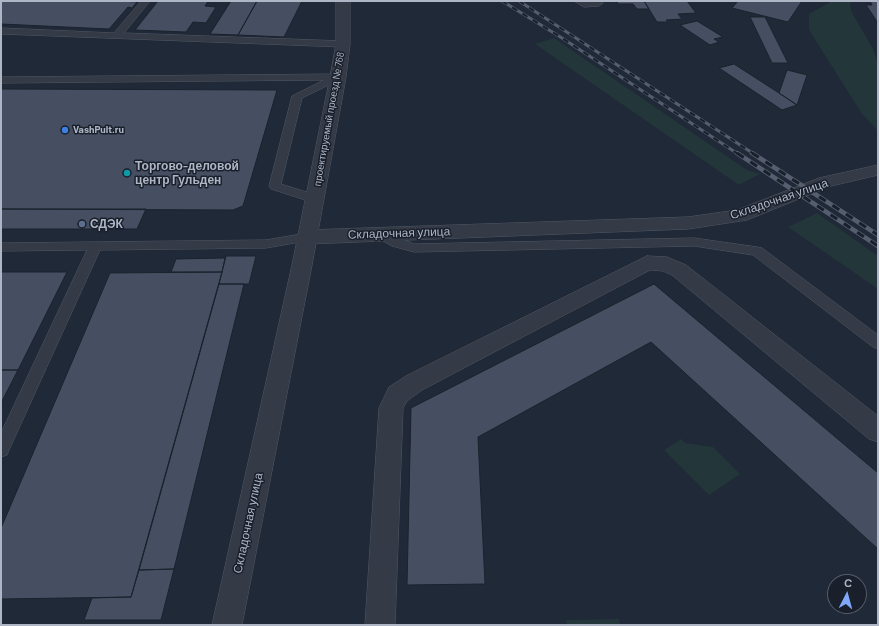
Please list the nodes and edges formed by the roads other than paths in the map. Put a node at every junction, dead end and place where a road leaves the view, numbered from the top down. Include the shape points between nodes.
1 (146, 1) edge
2 (343, 1) edge
3 (578, 1) edge
4 (598, 1) edge
5 (1, 31) edge
6 (117, 35) junction
7 (343, 44) junction
8 (338, 77) junction
9 (1, 80) edge
10 (878, 170) edge
11 (315, 199) junction
12 (380, 234) junction
13 (307, 237) junction
14 (95, 246) junction
15 (1, 247) edge
16 (878, 344) edge
17 (878, 431) edge
18 (1, 450) edge
19 (227, 625) edge
20 (380, 625) edge

1 - 6 lane
2 - 7 street, проектируемый проезд № 768
3 - 4 lane via 584,4 599,3
5 - 6 lane
6 - 7 lane
7 - 8 street, проектируемый проезд № 768
8 - 9 lane
8 - 11 street, проектируемый проезд № 768
8 - 11 lane via 297,96 275,186
10 - 12 street, Складочная улица via 825,182 740,216 715,220
11 - 13 street, проектируемый проезд № 768
12 - 13 street, Складочная улица
12 - 16 lane via 414,248 694,242 757,251
13 - 14 lane via 266,244
13 - 19 street, Складочная улица
14 - 15 lane
14 - 18 lane
17 - 20 street via 678,270 667,264 647,263 398,394 391,408

